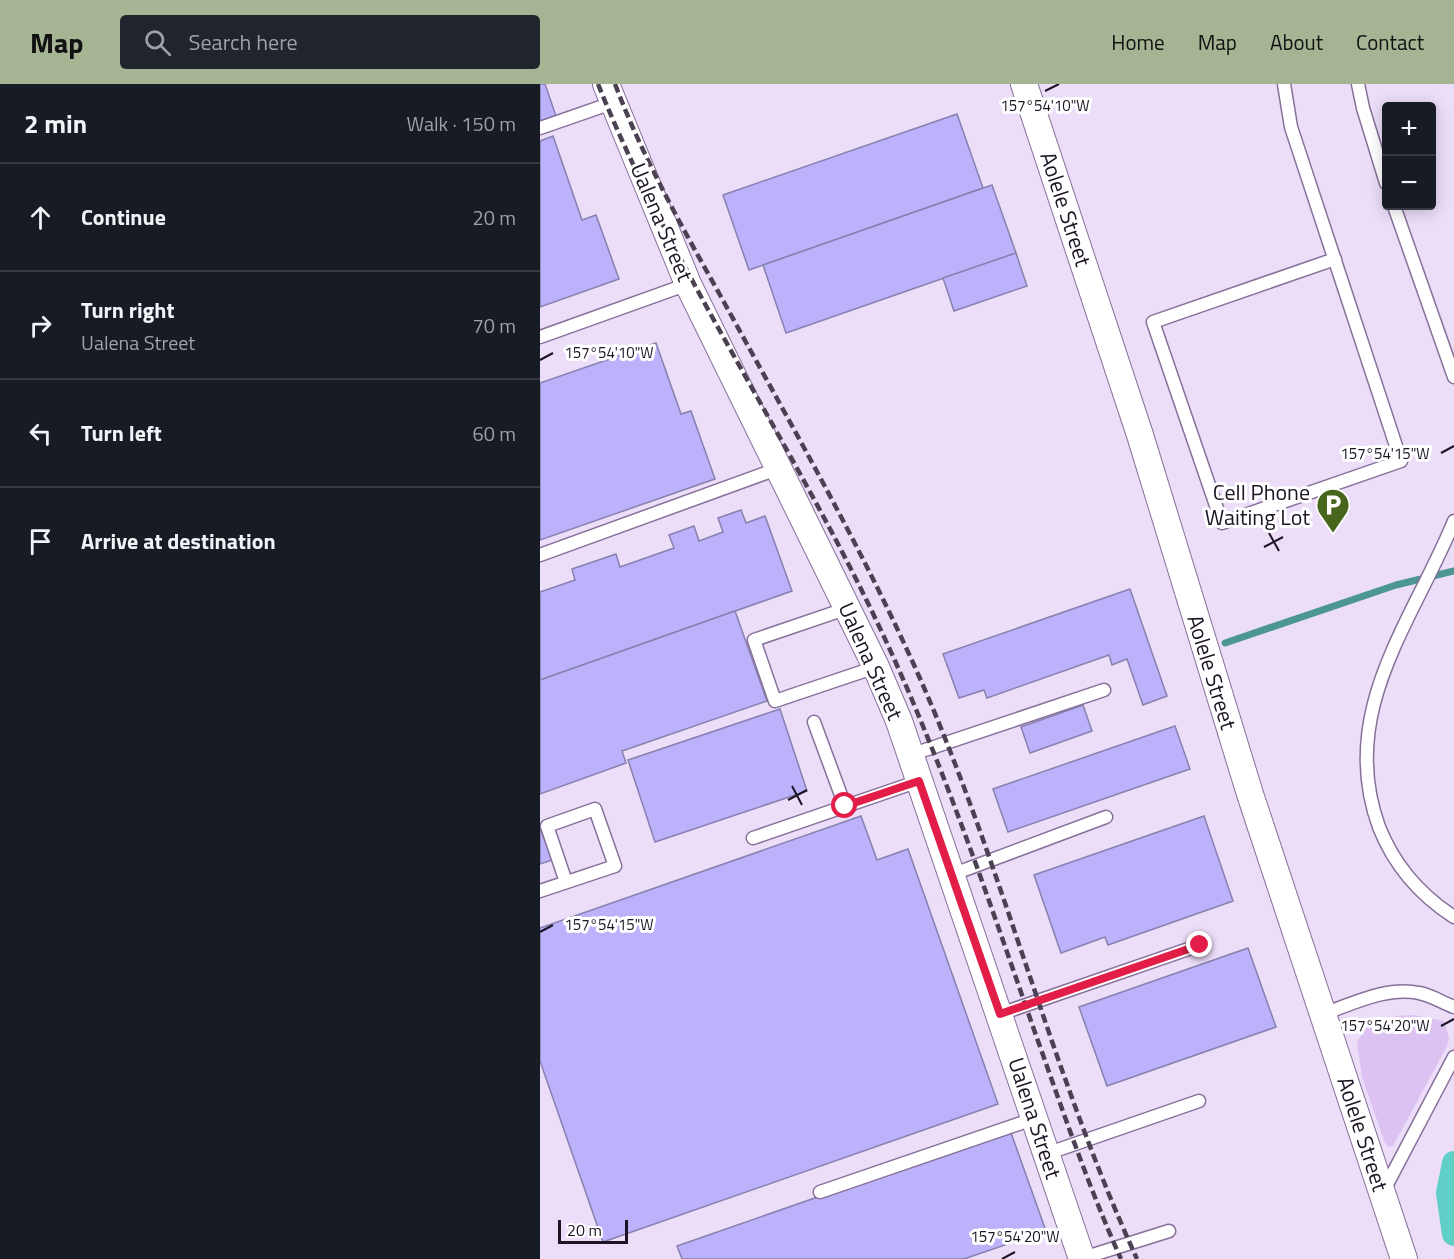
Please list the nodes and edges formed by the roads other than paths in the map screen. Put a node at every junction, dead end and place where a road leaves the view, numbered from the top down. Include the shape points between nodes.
1 (1024, 84) edge
2 (1284, 84) edge
3 (1358, 84) edge
4 (609, 93) edge
5 (540, 128) edge
6 (1382, 170) edge
7 (1396, 210) edge
8 (1335, 259) junction
9 (688, 284) junction
10 (540, 337) edge
11 (1454, 377) edge
12 (777, 469) junction
13 (1452, 526) edge
14 (540, 555) edge
15 (848, 608) junction
16 (876, 667) junction
17 (1104, 690) dead end
18 (814, 722) dead end
19 (910, 755) junction
20 (919, 781) junction
21 (845, 806) junction
22 (1106, 818) dead end
23 (753, 838) dead end
24 (951, 875) junction
25 (566, 882) junction
26 (540, 891) edge
27 (1454, 917) edge
28 (1200, 945) dead end
29 (1454, 1007) edge
30 (1000, 1014) junction
31 (1323, 1014) junction
32 (1454, 1057) edge
33 (1199, 1101) dead end
34 (1036, 1118) junction
35 (1046, 1154) junction
36 (819, 1192) dead end
37 (1382, 1193) junction
38 (1169, 1231) dead end
39 (1081, 1259) edge
40 (1404, 1259) edge

1 - 31 street, Aolele Street via 1140,435
2 - 8 lane via 1291,127
3 - 6 lane
4 - 5 lane
4 - 9 street, Ualena Street
7 - 11 lane
8 - 8 lane via 1401,461 1222,522 1153,322
9 - 10 lane
9 - 12 street, Ualena Street
12 - 14 lane
12 - 15 street, Ualena Street
13 - 27 lane via 1375,696 1366,737 1366,773 1373,810 1393,854 1422,893
15 - 16 street, Ualena Street
15 - 16 lane via 754,640 775,701
16 - 19 street, Ualena Street
17 - 19 lane
18 - 21 lane
19 - 20 street, Ualena Street
20 - 21 lane
20 - 24 street, Ualena Street
21 - 23 lane
22 - 24 lane
24 - 30 street, Ualena Street
25 - 25 lane via 615,866 595,809 547,826
25 - 26 lane
28 - 30 lane
29 - 31 lane via 1420,993 1402,991
30 - 34 street, Ualena Street
31 - 37 street, Aolele Street
32 - 37 lane
33 - 35 lane
34 - 35 street, Ualena Street
34 - 36 lane
35 - 39 street, Ualena Street
37 - 40 street, Aolele Street
38 - 39 lane

